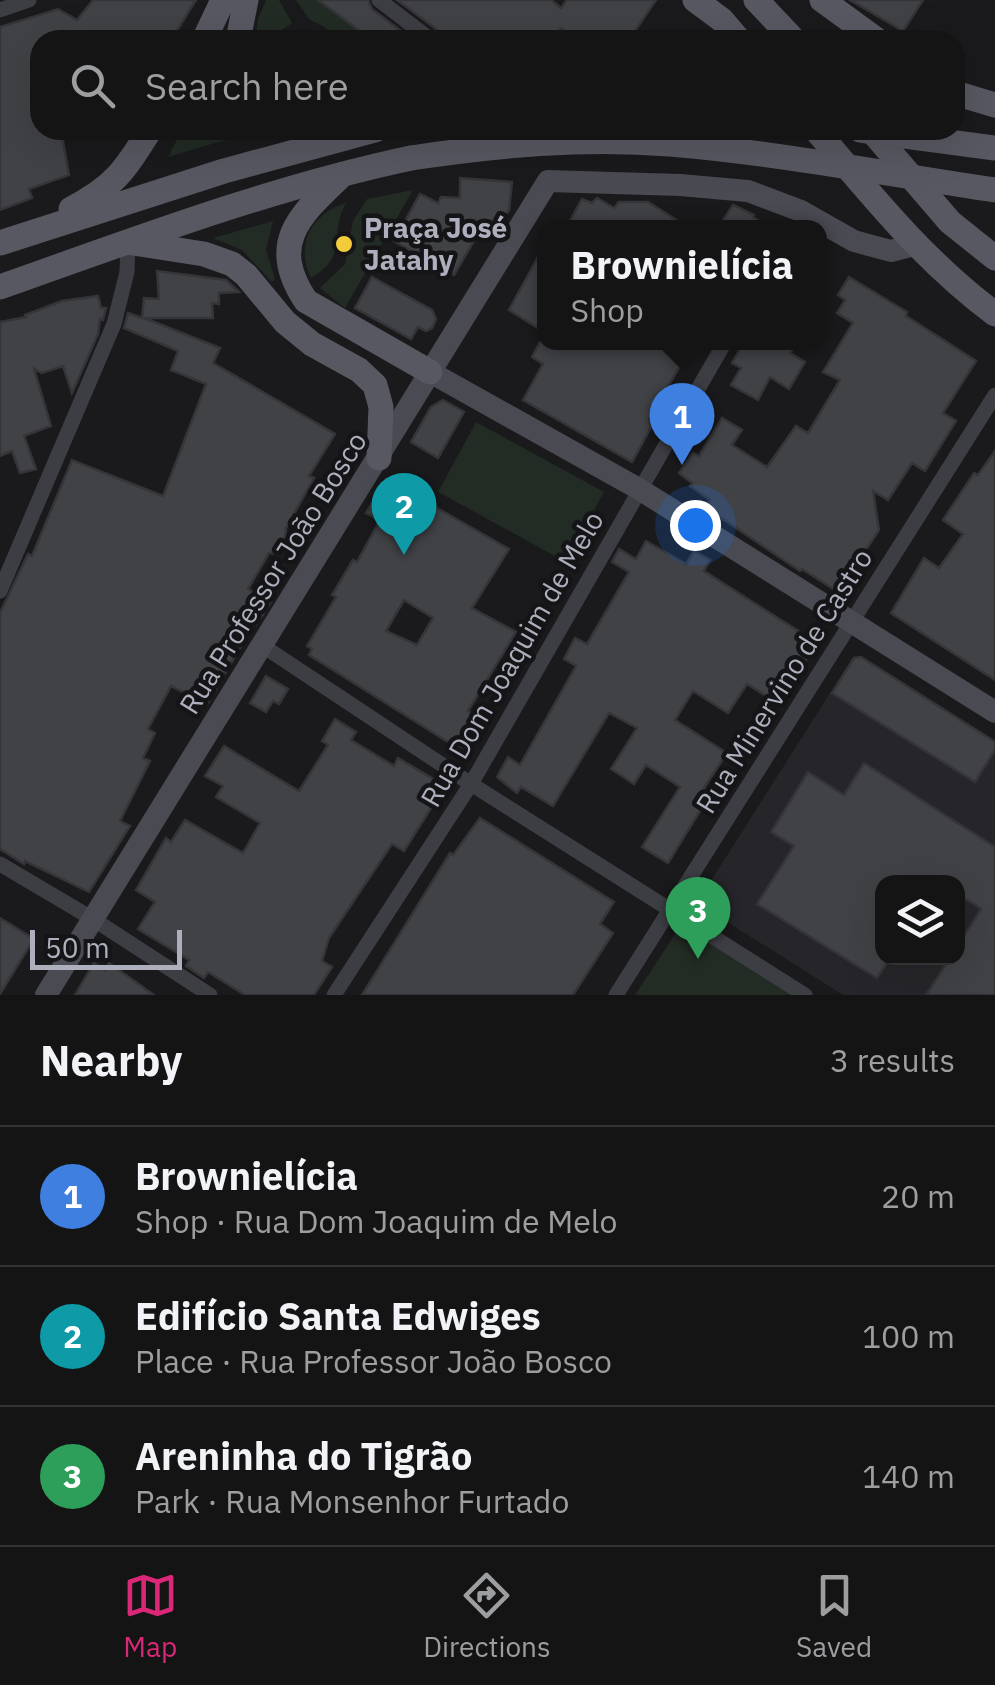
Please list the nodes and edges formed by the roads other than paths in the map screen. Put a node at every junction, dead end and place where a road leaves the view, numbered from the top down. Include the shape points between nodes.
1 (29, 0) edge
2 (223, 0) edge
3 (246, 0) edge
4 (380, 0) edge
5 (695, 0) edge
6 (756, 0) edge
7 (822, 0) edge
8 (0, 10) edge
9 (209, 30) edge
10 (240, 30) edge
11 (418, 30) edge
12 (724, 30) edge
13 (784, 30) edge
14 (863, 30) edge
15 (965, 96) edge
16 (995, 105) edge
17 (144, 140) edge
18 (329, 140) edge
19 (825, 140) edge
20 (880, 140) edge
21 (935, 140) edge
22 (995, 148) edge
23 (345, 172) junction
24 (995, 190) edge
25 (796, 219) edge
26 (827, 231) edge
27 (9, 240) edge
28 (128, 242) junction
29 (914, 245) junction
30 (995, 258) edge
31 (0, 288) edge
32 (995, 314) edge
33 (719, 350) edge
34 (430, 372) junction
35 (995, 395) edge
36 (380, 458) junction
37 (639, 489) junction
38 (0, 591) edge
39 (851, 621) junction
40 (263, 646) junction
41 (995, 712) edge
42 (471, 784) junction
43 (0, 864) edge
44 (671, 911) junction
45 (93, 918) junction
46 (46, 995) edge
47 (210, 995) edge
48 (334, 995) edge
49 (616, 995) edge
50 (805, 995) edge

1 - 8 street
2 - 9 main road
3 - 10 main road
4 - 11 street
5 - 12 main road
6 - 13 main road
7 - 14 main road
15 - 16 main road
17 - 27 main road via 104,192
18 - 27 main road
19 - 29 main road
20 - 30 main road via 950,222
21 - 22 main road, bridge
23 - 24 main road, bridge via 482,147 668,144
23 - 28 main road
23 - 34 main road via 302,213 292,232 294,284 306,301
25 - 34 street, Rua Professor João Bosco via 748,191 548,181
26 - 29 street via 891,252
28 - 31 main road
28 - 36 main road via 232,264 285,322 359,370 374,385 381,407
28 - 38 street via 128,272 114,324
29 - 32 main road
33 - 37 street, Rua Dom Joaquim de Melo
34 - 36 street, Rua Professor João Bosco
34 - 37 street
35 - 39 street, Rua Minervino de Castro
36 - 40 street, Rua Professor João Bosco
37 - 39 street
37 - 42 street, Rua Dom Joaquim de Melo
39 - 41 street
39 - 44 street, Rua Minervino de Castro
40 - 42 street
40 - 45 street, Rua Professor João Bosco
42 - 44 street
42 - 48 street, Rua Dom Joaquim de Melo
43 - 45 street
44 - 49 street, Rua Minervino de Castro
44 - 50 street
45 - 46 street, Rua Professor João Bosco
45 - 47 street

